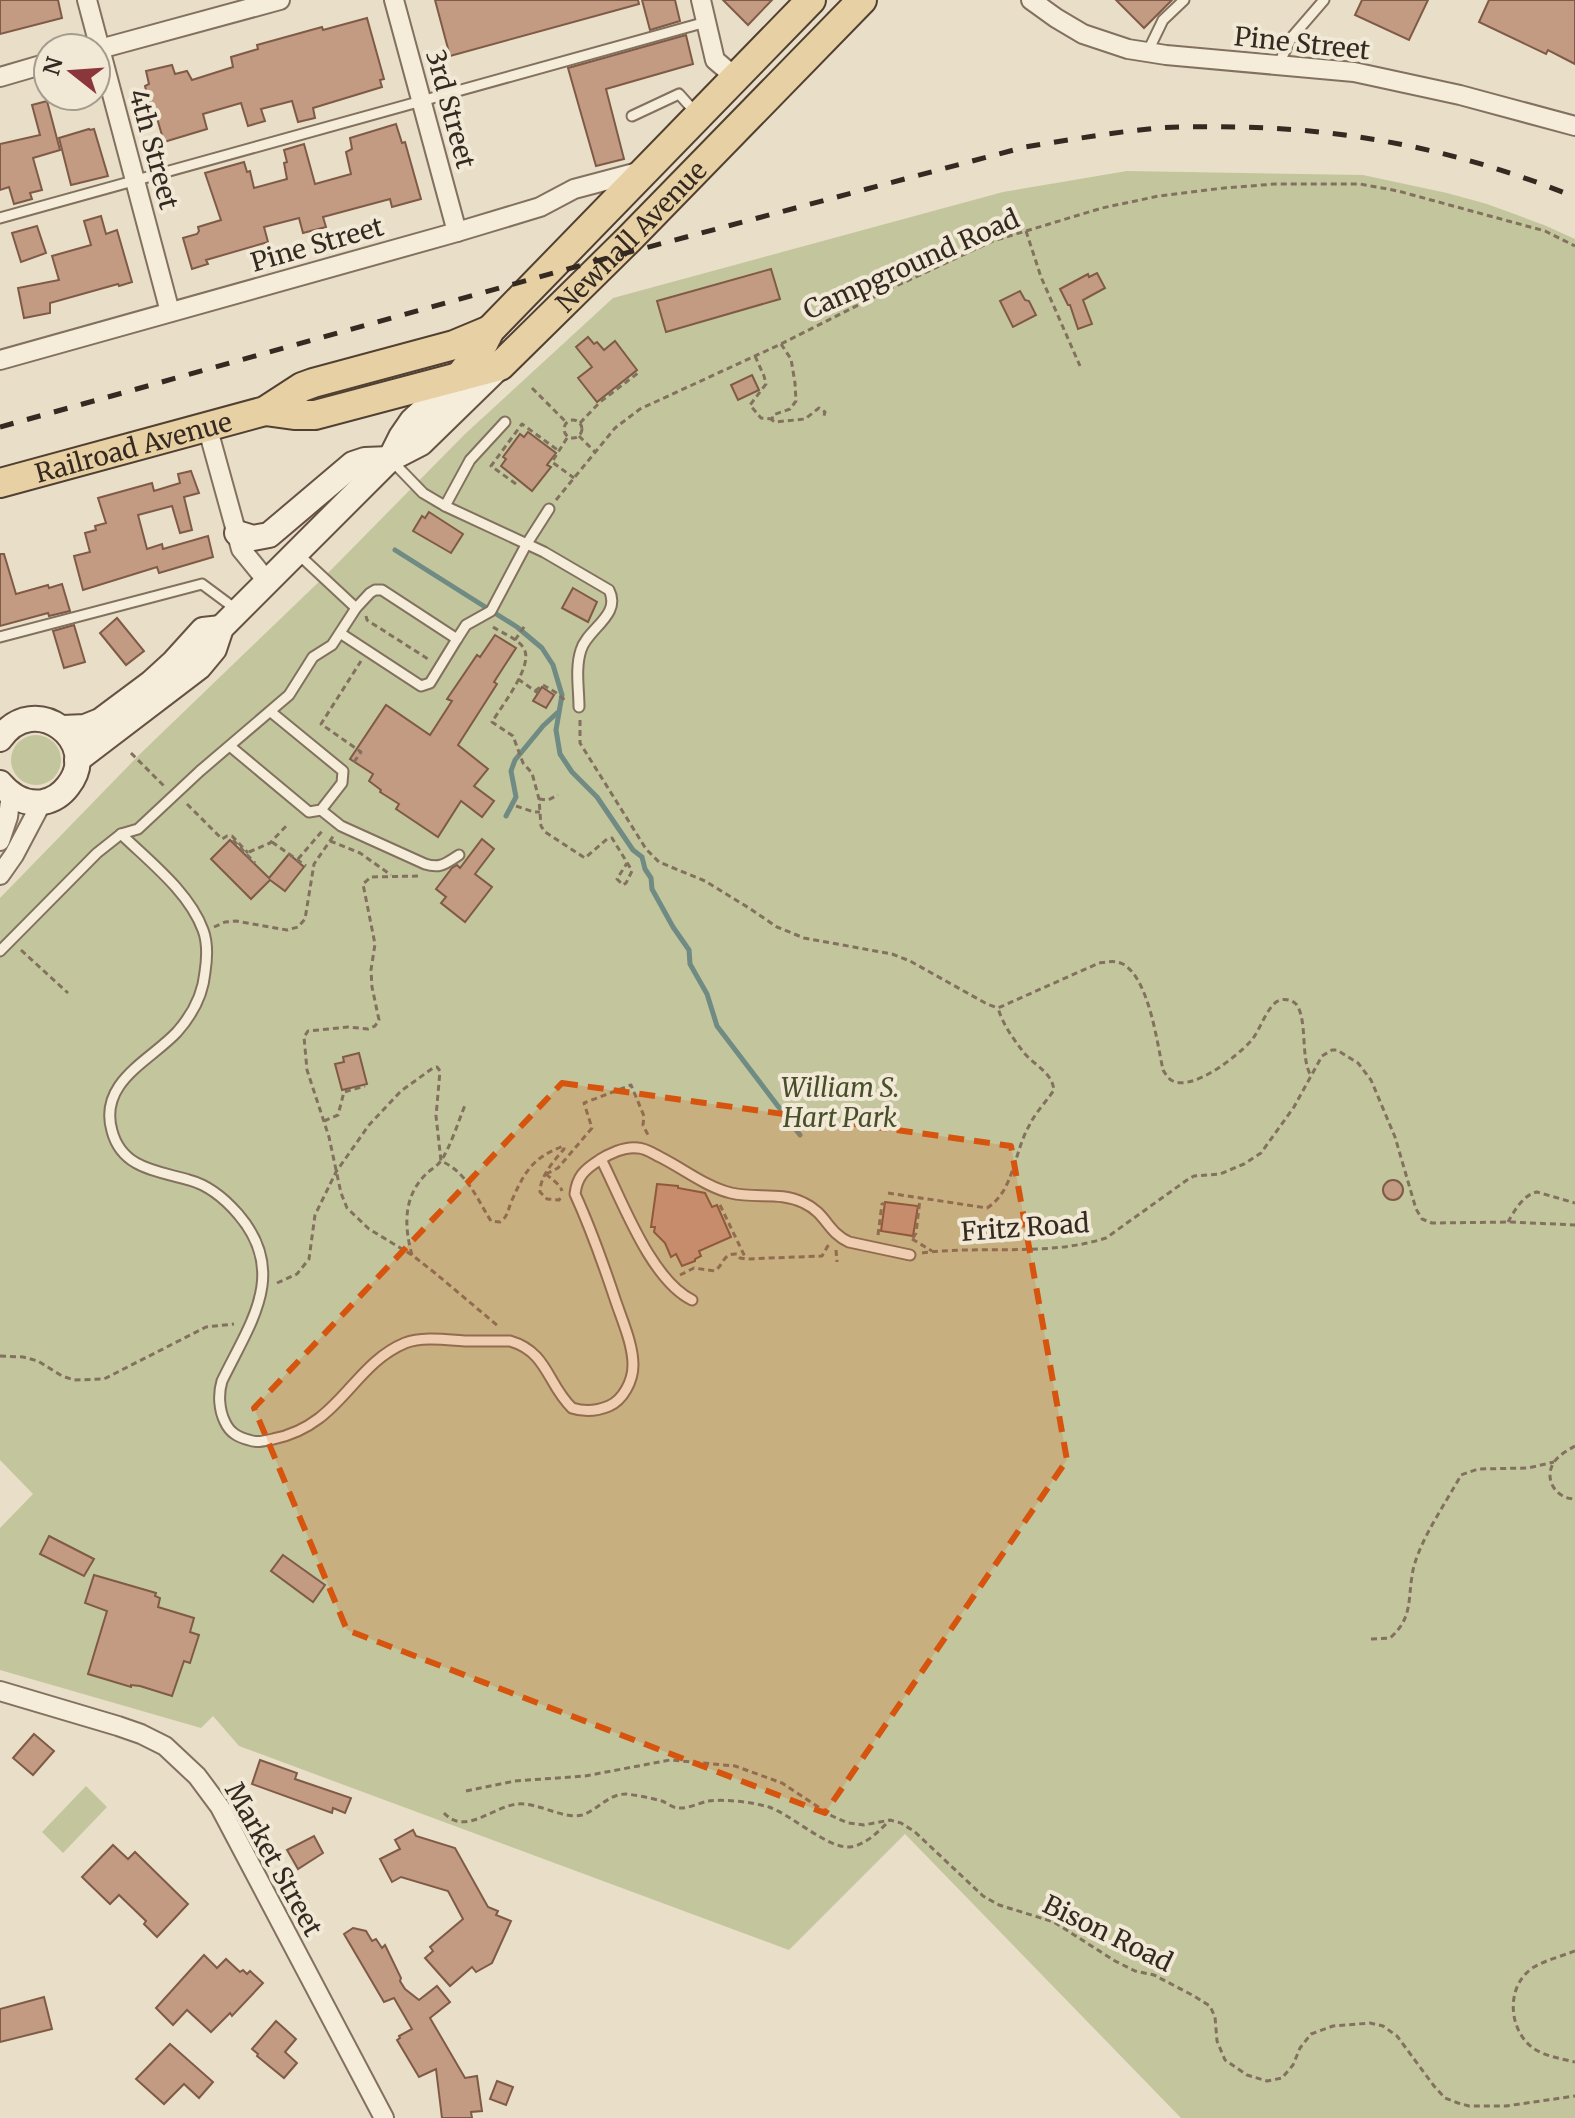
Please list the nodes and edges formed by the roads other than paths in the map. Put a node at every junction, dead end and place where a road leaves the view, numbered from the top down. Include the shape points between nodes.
1 (87, 0) edge
2 (280, 0) edge
3 (394, 0) edge
4 (701, 0) edge
5 (811, 0) edge
6 (862, 0) edge
7 (1184, 0) edge
8 (1324, 0) edge
9 (1036, 1) edge
10 (707, 22) junction
11 (94, 32) edge
12 (112, 46) edge
13 (1147, 53) junction
14 (1278, 65) junction
15 (32, 68) edge
16 (0, 77) edge
17 (735, 77) junction
18 (112, 99) edge
19 (421, 101) junction
20 (698, 115) junction
21 (632, 116) dead end
22 (1575, 126) edge
23 (645, 170) junction
24 (135, 179) junction
25 (0, 218) edge
26 (457, 232) junction
27 (170, 312) junction
28 (490, 330) junction
29 (0, 360) edge
30 (500, 366) junction
31 (459, 377) junction
32 (265, 411) junction
33 (505, 422) dead end
34 (207, 426) junction
35 (390, 459) junction
36 (0, 483) edge
37 (445, 506) junction
38 (549, 509) road end
39 (237, 533) junction
40 (526, 545) junction
41 (296, 552) junction
42 (267, 581) junction
43 (359, 604) junction
44 (229, 619) junction
45 (340, 633) junction
46 (0, 637) edge
47 (457, 639) junction
48 (579, 707) road end
49 (271, 712) junction
50 (63, 728) junction
51 (0, 739) edge
52 (231, 747) junction
53 (77, 760) junction
54 (5, 789) edge
55 (42, 802) junction
56 (321, 810) junction
57 (121, 834) junction
58 (0, 841) edge
59 (459, 855) dead end
60 (0, 875) edge
61 (0, 951) edge
62 (601, 1159) junction
63 (910, 1255) road end
64 (692, 1300) dead end
65 (0, 1691) edge
66 (384, 2118) edge

1 - 11 street, 4th Street
2 - 12 street
3 - 19 street, 3rd Street
4 - 10 street
5 - 17 main road, Newhall Avenue
6 - 30 main road, Newhall Avenue
7 - 13 lane via 1163,20
8 - 14 lane via 1292,37
9 - 13 street, Pine Street via 1083,34
10 - 17 street via 715,60
10 - 19 lane
13 - 14 street, Pine Street
14 - 22 street, Pine Street via 1354,72
15 - 16 street
17 - 20 main road, Newhall Avenue
18 - 24 street, 4th Street
19 - 24 lane
19 - 26 street, 3rd Street
20 - 21 lane via 679,94
20 - 23 main road, Newhall Avenue
23 - 26 street, Pine Street via 574,189 540,207
23 - 28 main road, Newhall Avenue
24 - 25 lane
24 - 27 street, 4th Street
26 - 27 street, Pine Street
27 - 29 street, Pine Street
28 - 31 main road, Newhall Avenue
28 - 32 main road, Railroad Avenue via 454,345 313,383
30 - 31 main road, Railroad Avenue
30 - 35 street, Newhall Avenue via 429,437
31 - 32 main road, Railroad Avenue via 315,415
31 - 35 street, Newhall Avenue via 412,421
32 - 34 main road, Railroad Avenue
33 - 37 lane via 470,460
34 - 36 main road, Railroad Avenue
34 - 39 street
35 - 37 lane via 423,493
35 - 39 street via 353,464 269,535
35 - 41 street, Newhall Avenue
37 - 40 lane
38 - 40 lane
39 - 42 street via 244,554
40 - 47 lane via 491,611 466,625
40 - 48 lane via 612,596 609,611 582,645
41 - 42 street, Newhall Avenue
41 - 43 lane
42 - 44 street, Newhall Avenue
43 - 45 lane
43 - 47 lane via 382,590
44 - 46 lane via 202,584
44 - 50 street, Newhall Avenue via 203,630 151,683 100,721
44 - 53 street, Newhall Avenue via 199,667
45 - 47 lane via 419,685 430,683
45 - 49 lane via 313,657
49 - 52 lane
49 - 56 lane via 343,771 342,783
50 - 51 street via 28,719 14,724
50 - 53 street
52 - 56 lane via 309,812
52 - 57 lane via 138,829
53 - 55 street via 67,788
54 - 55 street via 22,800
54 - 58 street via 8,817
55 - 60 street
56 - 59 lane via 337,823 435,867
57 - 61 lane
57 - 62 lane via 176,888 203,931 206,948 204,981 193,1012 115,1092 111,1131 133,1162 201,1184 225,1200 255,1237 262,1288 255,1316 219,1390 223,1419 240,1437 255,1443 314,1423 375,1362 409,1341 518,1343 546,1366 572,1408 589,1411 611,1405 628,1387 633,1362 601,1254 575,1194 581,1172
62 - 63 lane via 638,1148 731,1193 801,1201 849,1242
62 - 64 lane via 649,1256 671,1286
65 - 66 street, Market Street via 141,1734 165,1746 197,1776 220,1807

